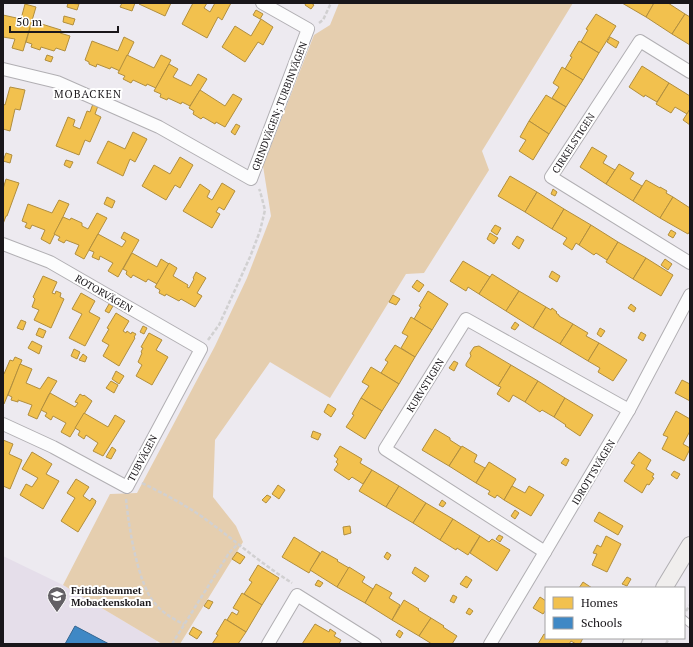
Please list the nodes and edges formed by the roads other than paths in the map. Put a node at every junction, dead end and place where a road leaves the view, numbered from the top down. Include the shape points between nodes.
1 (262, 3) edge
2 (3, 69) edge
3 (690, 72) edge
4 (3, 244) edge
5 (690, 263) edge
6 (690, 295) edge
7 (201, 349) joint
8 (629, 410) junction
9 (3, 424) edge
10 (690, 545) edge
11 (545, 552) junction
12 (665, 587) edge
13 (268, 644) edge
14 (375, 644) edge
15 (490, 644) edge

1 - 2 street, GRINDVÄGEN; TURBINVÄGEN via 308,29 251,179 144,120 57,82
3 - 5 street, CIRKELSTIGEN via 640,42 551,177
4 - 7 street, ROTORVÄGEN via 50,262
6 - 8 street, IDROTTSVÄGEN
7 - 9 street, TUBVÄGEN via 129,483
8 - 11 street, IDROTTSVÄGEN
8 - 11 street, KURVSTIGEN via 466,319 386,449
10 - 12 main road
11 - 15 street, IDROTTSVÄGEN
13 - 14 street via 297,595

